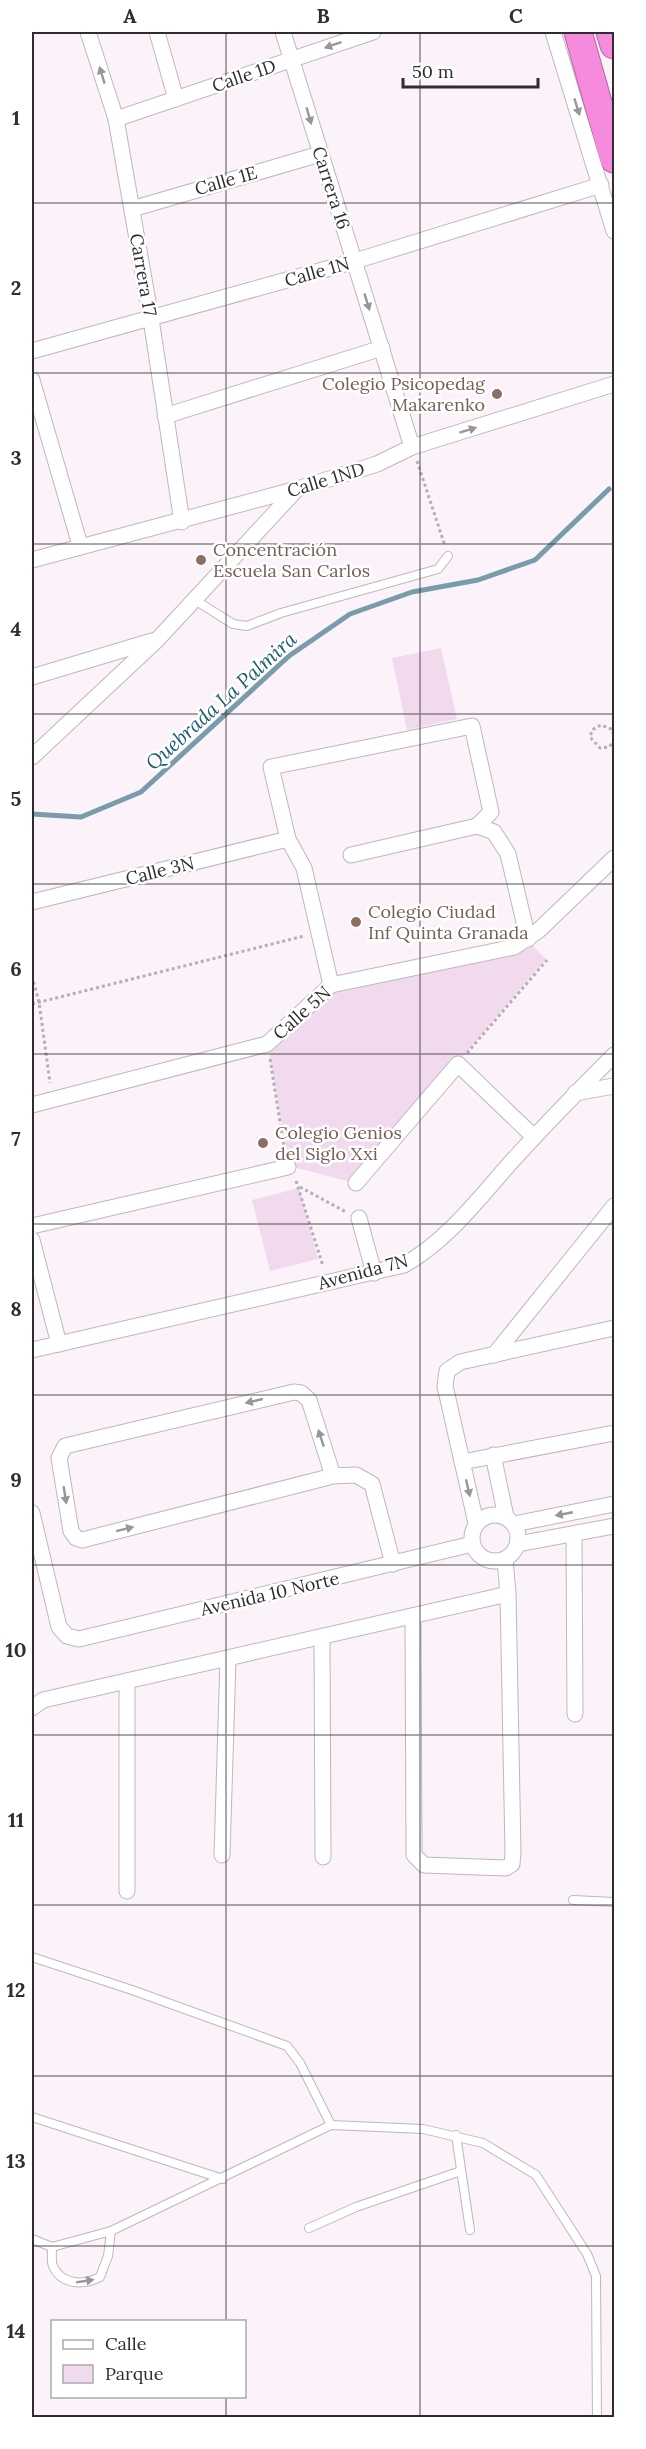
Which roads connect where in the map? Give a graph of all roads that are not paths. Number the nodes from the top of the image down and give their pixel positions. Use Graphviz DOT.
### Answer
graph roads {
  1 [pos="88,32"];
  2 [pos="157,32"];
  3 [pos="283,32"];
  4 [pos="373,32"];
  5 [pos="553,32"];
  6 [pos="578,32"];
  7 [pos="610,32"];
  8 [pos="615,45"];
  9 [pos="292,60"];
  10 [pos="176,99"];
  11 [pos="116,119"];
  12 [pos="320,154"];
  13 [pos="615,159"];
  14 [pos="601,185"];
  15 [pos="132,209"];
  16 [pos="615,231"];
  17 [pos="355,261"];
  18 [pos="151,319"];
  19 [pos="382,348"];
  20 [pos="32,351"];
  21 [pos="32,380"];
  22 [pos="615,384"];
  23 [pos="165,416"];
  24 [pos="412,447"];
  25 [pos="297,489"];
  26 [pos="182,522"];
  27 [pos="80,546"];
  28 [pos="448,556"];
  29 [pos="32,560"];
  30 [pos="195,600"];
  31 [pos="158,639"];
  32 [pos="32,677"];
  33 [pos="32,757"];
  34 [pos="477,826"];
  35 [pos="288,839"];
  36 [pos="351,855"];
  37 [pos="615,858"];
  38 [pos="32,902"];
  39 [pos="528,939"];
  40 [pos="331,985"];
  41 [pos="615,1055"];
  42 [pos="615,1086"];
  43 [pos="575,1094"];
  44 [pos="32,1105"];
  45 [pos="534,1137"];
  46 [pos="288,1167"];
  47 [pos="356,1183"];
  48 [pos="615,1206"];
  49 [pos="359,1218"];
  50 [pos="32,1226"];
  51 [pos="32,1239"];
  52 [pos="374,1273"];
  53 [pos="615,1328"];
  54 [pos="59,1344"];
  55 [pos="32,1350"];
  56 [pos="494,1355"];
  57 [pos="615,1433"];
  58 [pos="493,1455"];
  59 [pos="462,1462"];
  60 [pos="333,1476"];
  61 [pos="615,1504"];
  62 [pos="32,1513"];
  63 [pos="510,1520"];
  64 [pos="476,1523"];
  65 [pos="615,1526"];
  66 [pos="573,1534"];
  67 [pos="472,1544"];
  68 [pos="518,1544"];
  69 [pos="505,1559"];
  70 [pos="393,1564"];
  71 [pos="508,1594"];
  72 [pos="413,1616"];
  73 [pos="322,1638"];
  74 [pos="228,1659"];
  75 [pos="127,1682"];
  76 [pos="32,1708"];
  77 [pos="575,1714"];
  78 [pos="222,1855"];
  79 [pos="323,1857"];
  80 [pos="127,1891"];
  81 [pos="573,1900"];
  82 [pos="615,1902"];
  83 [pos="32,1958"];
  84 [pos="32,2117"];
  85 [pos="331,2126"];
  86 [pos="456,2135"];
  87 [pos="461,2171"];
  88 [pos="223,2179"];
  89 [pos="309,2228"];
  90 [pos="470,2230"];
  91 [pos="111,2231"];
  92 [pos="32,2239"];
  93 [pos="52,2247"];
  94 [pos="597,2418"];
  11 -- 1 [label="street, Carrera 17, one-way"];
  2 -- 10 [label="street"];
  3 -- 9 [label="street, Carrera 16"];
  4 -- 9 [label="street, Calle 1D, one-way"];
  5 -- 14 [label="street, one-way"];
  6 -- 13 [label="highway"];
  7 -- 8 [label="highway"];
  9 -- 10 [label="street, Calle 1D"];
  9 -- 12 [label="street, Carrera 16, one-way"];
  10 -- 11 [label="street, Calle 1D"];
  11 -- 15 [label="street, Carrera 17"];
  12 -- 15 [label="street, Calle 1E"];
  12 -- 17 [label="street, Carrera 16"];
  14 -- 16 [label="street"];
  14 -- 17 [label="street, Calle 1N"];
  15 -- 18 [label="street, Carrera 17"];
  17 -- 18 [label="street, Calle 1N"];
  17 -- 19 [label="street, Carrera 16, one-way"];
  18 -- 20 [label="street, Calle 1N"];
  18 -- 23 [label="street, Carrera 17"];
  19 -- 23 [label="street"];
  19 -- 24 [label="street, Carrera 16"];
  21 -- 27 [label="street"];
  24 -- 22 [label="street, Calle 1ND, one-way"];
  23 -- 26 [label="street, Carrera 17"];
  24 -- 25 [label="street, Calle 1ND"];
  25 -- 26 [label="street, Calle 1ND"];
  25 -- 30 [label="street"];
  26 -- 27 [label="street, Calle 1ND"];
  27 -- 29 [label="street, Calle 1ND"];
  28 -- 30 [label="lane"];
  30 -- 31 [label="street"];
  31 -- 32 [label="street"];
  31 -- 33 [label="street"];
  34 -- 35 [label="street"];
  34 -- 36 [label="street"];
  34 -- 39 [label="street"];
  35 -- 38 [label="street, Calle 3N"];
  35 -- 40 [label="street"];
  37 -- 39 [label="street, Calle 5N"];
  39 -- 40 [label="street, Calle 5N"];
  40 -- 44 [label="street, Calle 5N"];
  41 -- 43 [label="street, Avenida 7N"];
  42 -- 43 [label="street"];
  43 -- 45 [label="street, Avenida 7N"];
  45 -- 47 [label="street"];
  45 -- 52 [label="street, Avenida 7N"];
  46 -- 50 [label="street"];
  48 -- 56 [label="street"];
  49 -- 52 [label="street"];
  51 -- 54 [label="street"];
  52 -- 54 [label="street, Avenida 7N"];
  53 -- 56 [label="street"];
  54 -- 55 [label="street, Avenida 7N"];
  56 -- 59 [label="street"];
  57 -- 58 [label="street"];
  58 -- 59 [label="street"];
  58 -- 63 [label="street"];
  59 -- 64 [label="street, one-way"];
  60 -- 60 [label="street, one-way"];
  60 -- 70 [label="street"];
  61 -- 63 [label="street, one-way"];
  62 -- 70 [label="street, Avenida 10 Norte"];
  63 -- 64 [label="street"];
  63 -- 68 [label="street"];
  64 -- 67 [label="street"];
  65 -- 66 [label="street"];
  66 -- 68 [label="street"];
  66 -- 77 [label="street"];
  67 -- 69 [label="street"];
  67 -- 70 [label="street, Avenida 10 Norte"];
  68 -- 69 [label="street"];
  69 -- 71 [label="street"];
  71 -- 72 [label="street"];
  71 -- 72 [label="street"];
  72 -- 73 [label="street"];
  73 -- 74 [label="street"];
  73 -- 79 [label="street"];
  74 -- 75 [label="street"];
  74 -- 78 [label="street"];
  75 -- 76 [label="street"];
  75 -- 80 [label="street"];
  81 -- 82 [label="lane"];
  83 -- 85 [label="lane"];
  84 -- 88 [label="lane"];
  85 -- 86 [label="lane"];
  85 -- 88 [label="lane"];
  86 -- 87 [label="lane"];
  86 -- 94 [label="lane"];
  87 -- 89 [label="lane"];
  87 -- 90 [label="lane"];
  88 -- 91 [label="lane"];
  91 -- 93 [label="lane"];
  93 -- 91 [label="lane, one-way"];
  92 -- 93 [label="lane"];
}
